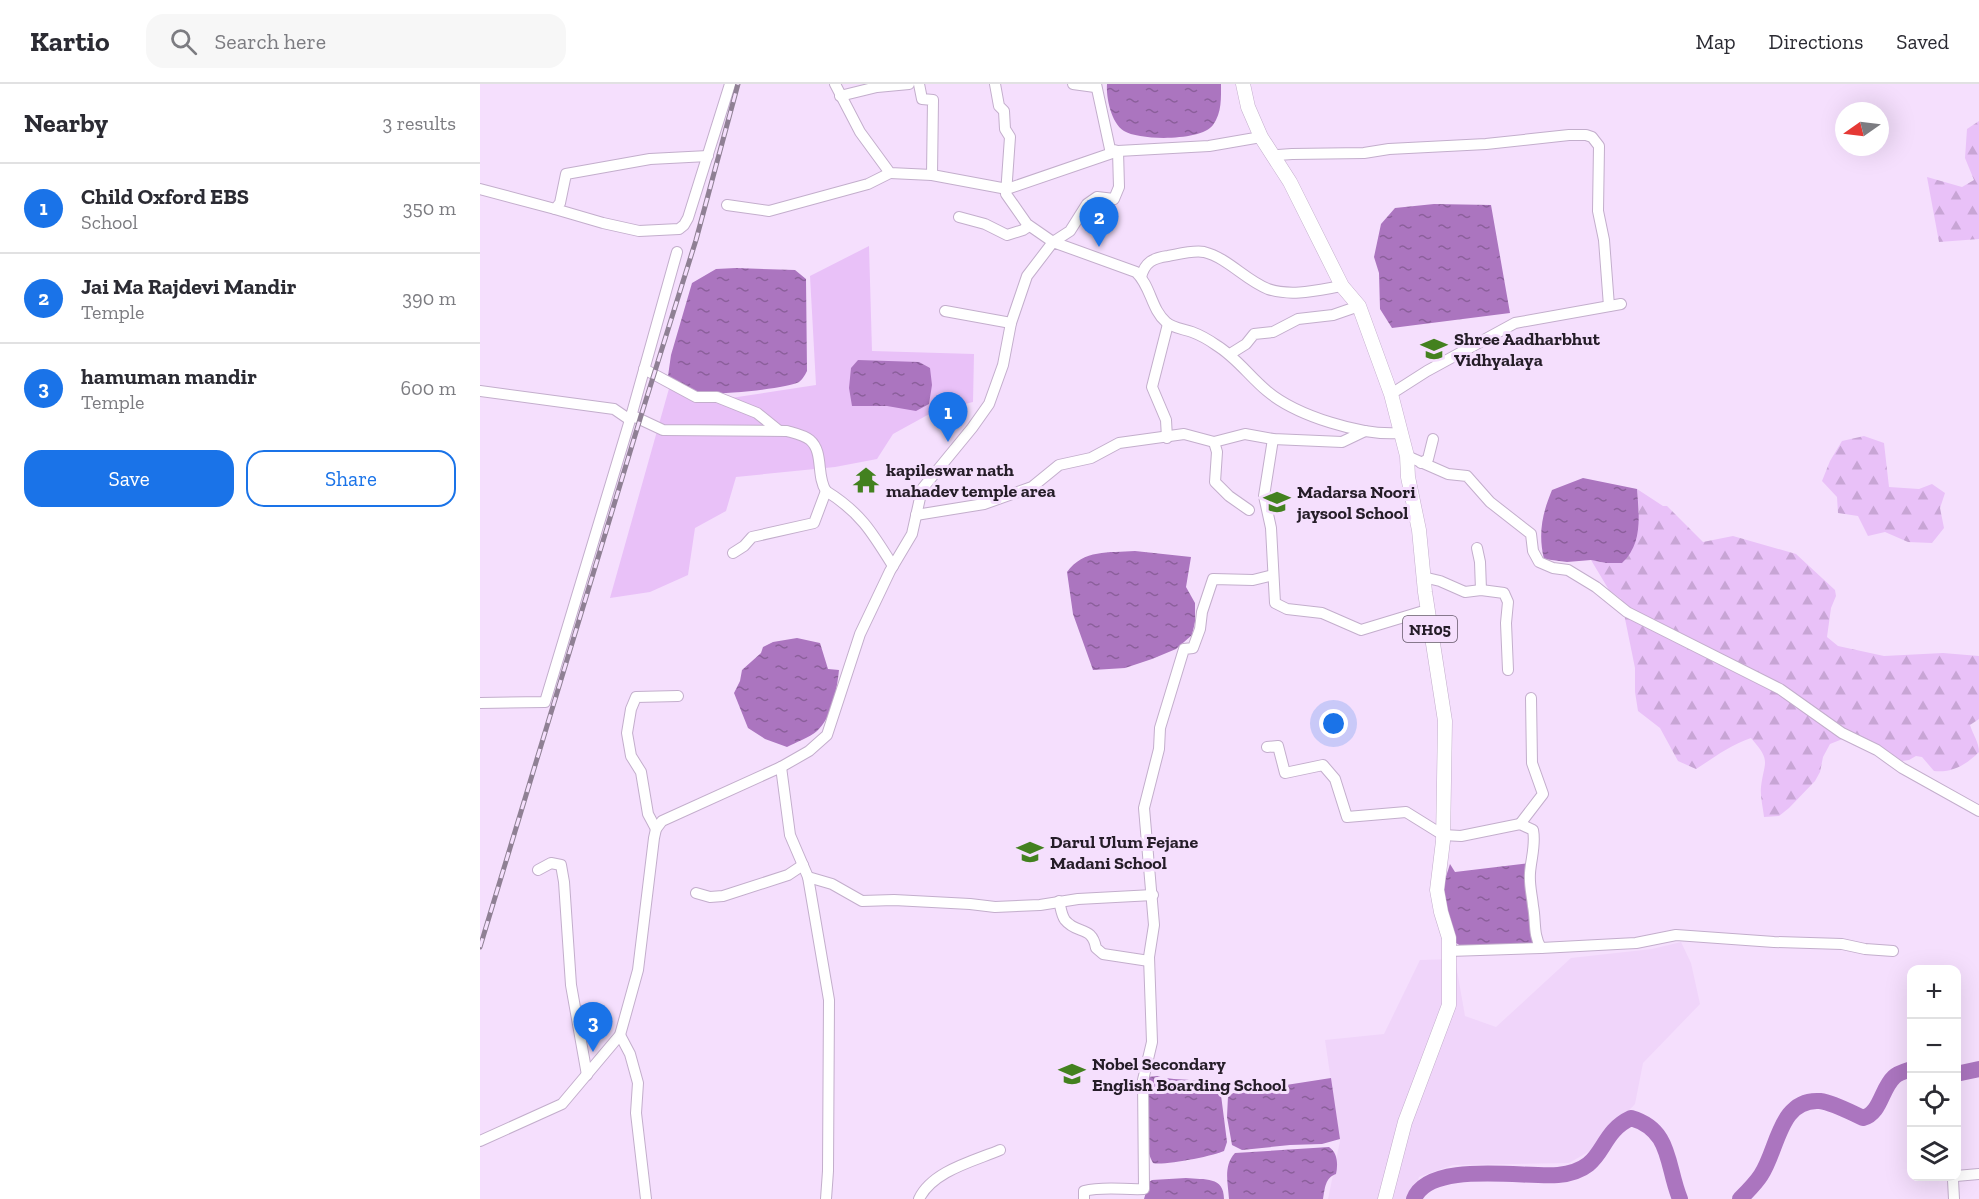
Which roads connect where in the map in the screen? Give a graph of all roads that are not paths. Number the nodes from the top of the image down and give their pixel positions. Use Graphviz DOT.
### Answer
graph roads {
  1 [pos="730,84"];
  2 [pos="836,84"];
  3 [pos="909,84"];
  4 [pos="919,84"];
  5 [pos="995,84"];
  6 [pos="1073,84"];
  7 [pos="1244,84"];
  8 [pos="1096,86"];
  9 [pos="840,96"];
  10 [pos="1261,137"];
  11 [pos="1118,151"];
  12 [pos="708,156"];
  13 [pos="1275,157"];
  14 [pos="890,173"];
  15 [pos="932,175"];
  16 [pos="480,189"];
  17 [pos="1007,189"];
  18 [pos="727,205"];
  19 [pos="555,209"];
  20 [pos="959,217"];
  21 [pos="1029,226"];
  22 [pos="1053,242"];
  23 [pos="677,252"];
  24 [pos="1142,277"];
  25 [pos="1342,286"];
  26 [pos="1621,304"];
  27 [pos="1359,306"];
  28 [pos="1609,306"];
  29 [pos="945,310"];
  30 [pos="1011,323"];
  31 [pos="1168,324"];
  32 [pos="1230,354"];
  33 [pos="644,369"];
  34 [pos="480,391"];
  35 [pos="1391,394"];
  36 [pos="630,417"];
  37 [pos="778,430"];
  38 [pos="1365,432"];
  39 [pos="1400,434"];
  40 [pos="1167,438"];
  41 [pos="1433,438"];
  42 [pos="1273,439"];
  43 [pos="1214,442"];
  44 [pos="1407,456"];
  45 [pos="1422,463"];
  46 [pos="826,491"];
  47 [pos="1249,510"];
  48 [pos="916,515"];
  49 [pos="1477,548"];
  50 [pos="733,553"];
  51 [pos="893,566"];
  52 [pos="1273,575"];
  53 [pos="1423,577"];
  54 [pos="1481,590"];
  55 [pos="1428,610"];
  56 [pos="1508,670"];
  57 [pos="678,696"];
  58 [pos="1531,698"];
  59 [pos="480,703"];
  60 [pos="1267,747"];
  61 [pos="781,767"];
  62 [pos="1979,811"];
  63 [pos="1520,824"];
  64 [pos="656,829"];
  65 [pos="1443,835"];
  66 [pos="803,865"];
  67 [pos="538,870"];
  68 [pos="808,877"];
  69 [pos="696,893"];
  70 [pos="1153,895"];
  71 [pos="1059,902"];
  72 [pos="1541,948"];
  73 [pos="1449,951"];
  74 [pos="1893,951"];
  75 [pos="1149,961"];
  76 [pos="620,1035"];
  77 [pos="587,1075"];
  78 [pos="480,1141"];
  79 [pos="1000,1150"];
  80 [pos="1979,1174"];
  81 [pos="1961,1176"];
  82 [pos="1953,1181"];
  83 [pos="646,1199"];
  84 [pos="826,1199"];
  85 [pos="919,1199"];
  86 [pos="1084,1199"];
  87 [pos="1385,1199"];
  88 [pos="1954,1199"];
  1 -- 12 [label="street"];
  2 -- 9 [label="street"];
  3 -- 9 [label="street"];
  4 -- 15 [label="street"];
  5 -- 17 [label="street"];
  6 -- 8 [label="street"];
  7 -- 10 [label="main road, NH05"];
  8 -- 11 [label="street"];
  9 -- 14 [label="street"];
  10 -- 11 [label="street"];
  10 -- 13 [label="main road, NH05"];
  11 -- 17 [label="street"];
  11 -- 22 [label="street"];
  12 -- 19 [label="street"];
  12 -- 19 [label="street"];
  13 -- 25 [label="main road, NH05"];
  13 -- 28 [label="street"];
  14 -- 15 [label="street"];
  14 -- 18 [label="street"];
  15 -- 17 [label="street"];
  16 -- 19 [label="street"];
  17 -- 21 [label="street"];
  20 -- 21 [label="street"];
  21 -- 22 [label="street"];
  22 -- 24 [label="street"];
  22 -- 30 [label="street"];
  23 -- 33 [label="street"];
  24 -- 25 [label="street"];
  24 -- 31 [label="street"];
  25 -- 27 [label="main road, NH05"];
  26 -- 28 [label="street"];
  27 -- 32 [label="street"];
  27 -- 35 [label="main road, NH05"];
  28 -- 35 [label="street"];
  29 -- 30 [label="street"];
  30 -- 48 [label="street"];
  31 -- 32 [label="street"];
  31 -- 40 [label="street"];
  32 -- 38 [label="street"];
  33 -- 36 [label="street"];
  33 -- 37 [label="street"];
  34 -- 36 [label="street"];
  35 -- 39 [label="main road, NH05"];
  36 -- 37 [label="street"];
  36 -- 59 [label="street"];
  37 -- 46 [label="street"];
  38 -- 39 [label="street"];
  38 -- 42 [label="street"];
  39 -- 44 [label="main road, NH05"];
  40 -- 43 [label="street"];
  40 -- 48 [label="street"];
  41 -- 45 [label="street"];
  42 -- 43 [label="street"];
  42 -- 52 [label="street"];
  43 -- 47 [label="street"];
  44 -- 45 [label="street"];
  44 -- 53 [label="main road, NH05"];
  45 -- 62 [label="street"];
  46 -- 50 [label="street"];
  46 -- 51 [label="street"];
  48 -- 51 [label="street"];
  49 -- 54 [label="street"];
  51 -- 61 [label="street"];
  52 -- 55 [label="street"];
  52 -- 70 [label="street"];
  53 -- 54 [label="street"];
  53 -- 55 [label="main road, NH05"];
  54 -- 56 [label="street"];
  55 -- 65 [label="main road, NH05"];
  57 -- 64 [label="street"];
  58 -- 63 [label="street"];
  60 -- 65 [label="street"];
  61 -- 64 [label="street"];
  61 -- 66 [label="street"];
  63 -- 65 [label="street"];
  63 -- 72 [label="street"];
  64 -- 76 [label="street"];
  65 -- 73 [label="main road, NH05"];
  66 -- 68 [label="street"];
  66 -- 69 [label="street"];
  67 -- 77 [label="street"];
  68 -- 71 [label="street"];
  68 -- 84 [label="street"];
  70 -- 71 [label="street"];
  70 -- 75 [label="street"];
  71 -- 75 [label="street"];
  72 -- 73 [label="street"];
  72 -- 74 [label="street"];
  73 -- 87 [label="main road, NH05"];
  75 -- 86 [label="street"];
  76 -- 77 [label="street"];
  76 -- 83 [label="street"];
  77 -- 78 [label="street"];
  79 -- 85 [label="street"];
  80 -- 81 [label="street"];
  82 -- 88 [label="street"];
}
